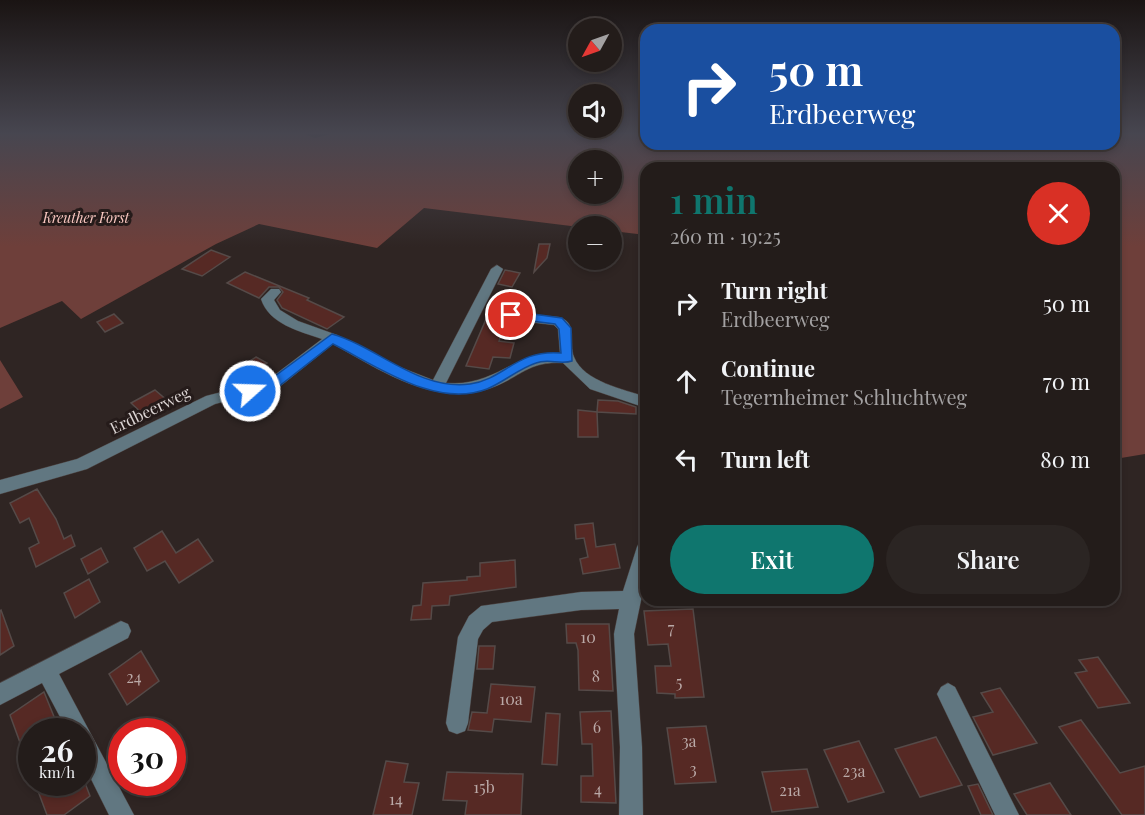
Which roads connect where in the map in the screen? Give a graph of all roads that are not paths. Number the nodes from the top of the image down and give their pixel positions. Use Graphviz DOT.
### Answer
graph roads {
  1 [pos="497,269"];
  2 [pos="275,292"];
  3 [pos="493,314"];
  4 [pos="332,338"];
  5 [pos="567,358"];
  6 [pos="437,386"];
  7 [pos="640,401"];
  8 [pos="0,487"];
  9 [pos="640,567"];
  10 [pos="630,600"];
  11 [pos="121,631"];
  12 [pos="46,671"];
  13 [pos="0,694"];
  14 [pos="948,694"];
  15 [pos="72,718"];
  16 [pos="458,723"];
  17 [pos="96,764"];
  18 [pos="122,815"];
  19 [pos="631,815"];
  20 [pos="1008,815"];
  1 -- 6 [label="street"];
  2 -- 4 [label="street"];
  3 -- 5 [label="street"];
  4 -- 6 [label="street"];
  4 -- 8 [label="street, Erdbeerweg"];
  5 -- 6 [label="street"];
  5 -- 7 [label="street"];
  9 -- 10 [label="street"];
  10 -- 16 [label="street"];
  10 -- 19 [label="street"];
  11 -- 12 [label="street"];
  12 -- 13 [label="street"];
  12 -- 15 [label="street"];
  14 -- 20 [label="street"];
  17 -- 18 [label="street"];
}
